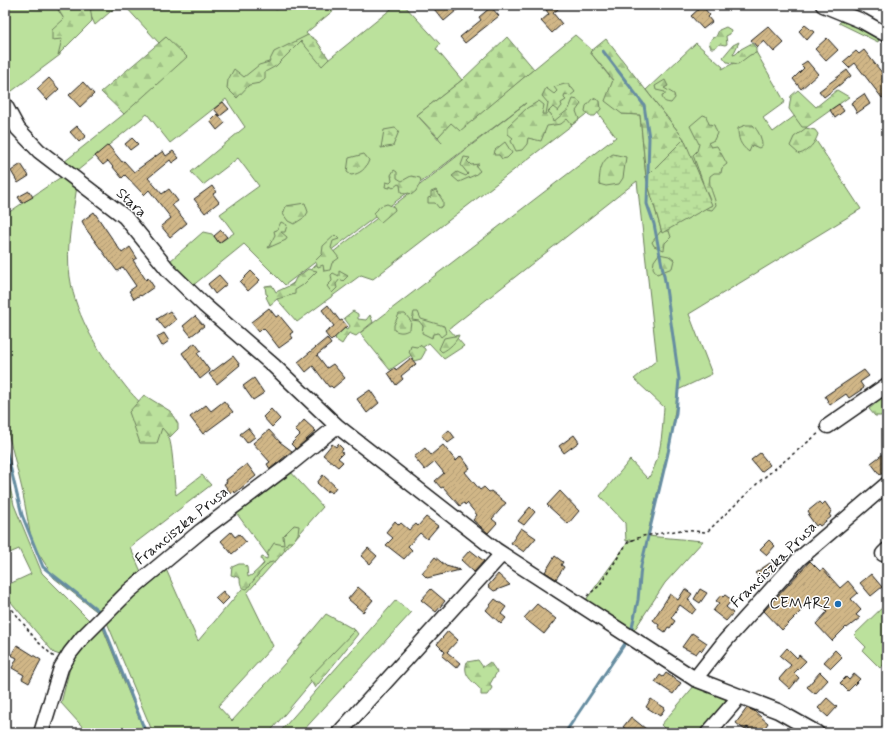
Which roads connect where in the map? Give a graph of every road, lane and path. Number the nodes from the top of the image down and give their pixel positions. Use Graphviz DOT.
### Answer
graph roads {
  1 [pos="823,5"];
  2 [pos="887,35"];
  3 [pos="5,104"];
  4 [pos="887,385"];
  5 [pos="337,426"];
  6 [pos="828,426"];
  7 [pos="887,484"];
  8 [pos="502,554"];
  9 [pos="5,600"];
  10 [pos="577,604"];
  11 [pos="58,663"];
  12 [pos="695,679"];
  13 [pos="738,696"];
  14 [pos="42,733"];
  15 [pos="338,733"];
  16 [pos="708,733"];
  17 [pos="817,733"];
  1 -- 2 [label="street"];
  3 -- 5 [label="street, Stara"];
  4 -- 6 [label="street"];
  5 -- 8 [label="street"];
  5 -- 11 [label="street, Franciszka Prusa"];
  6 -- 10 [label="path"];
  7 -- 12 [label="street, Franciszka Prusa"];
  8 -- 10 [label="street"];
  8 -- 15 [label="street"];
  9 -- 11 [label="path"];
  10 -- 12 [label="street"];
  11 -- 14 [label="street, Franciszka Prusa"];
  12 -- 13 [label="street"];
  13 -- 16 [label="street"];
  13 -- 17 [label="street"];
}
